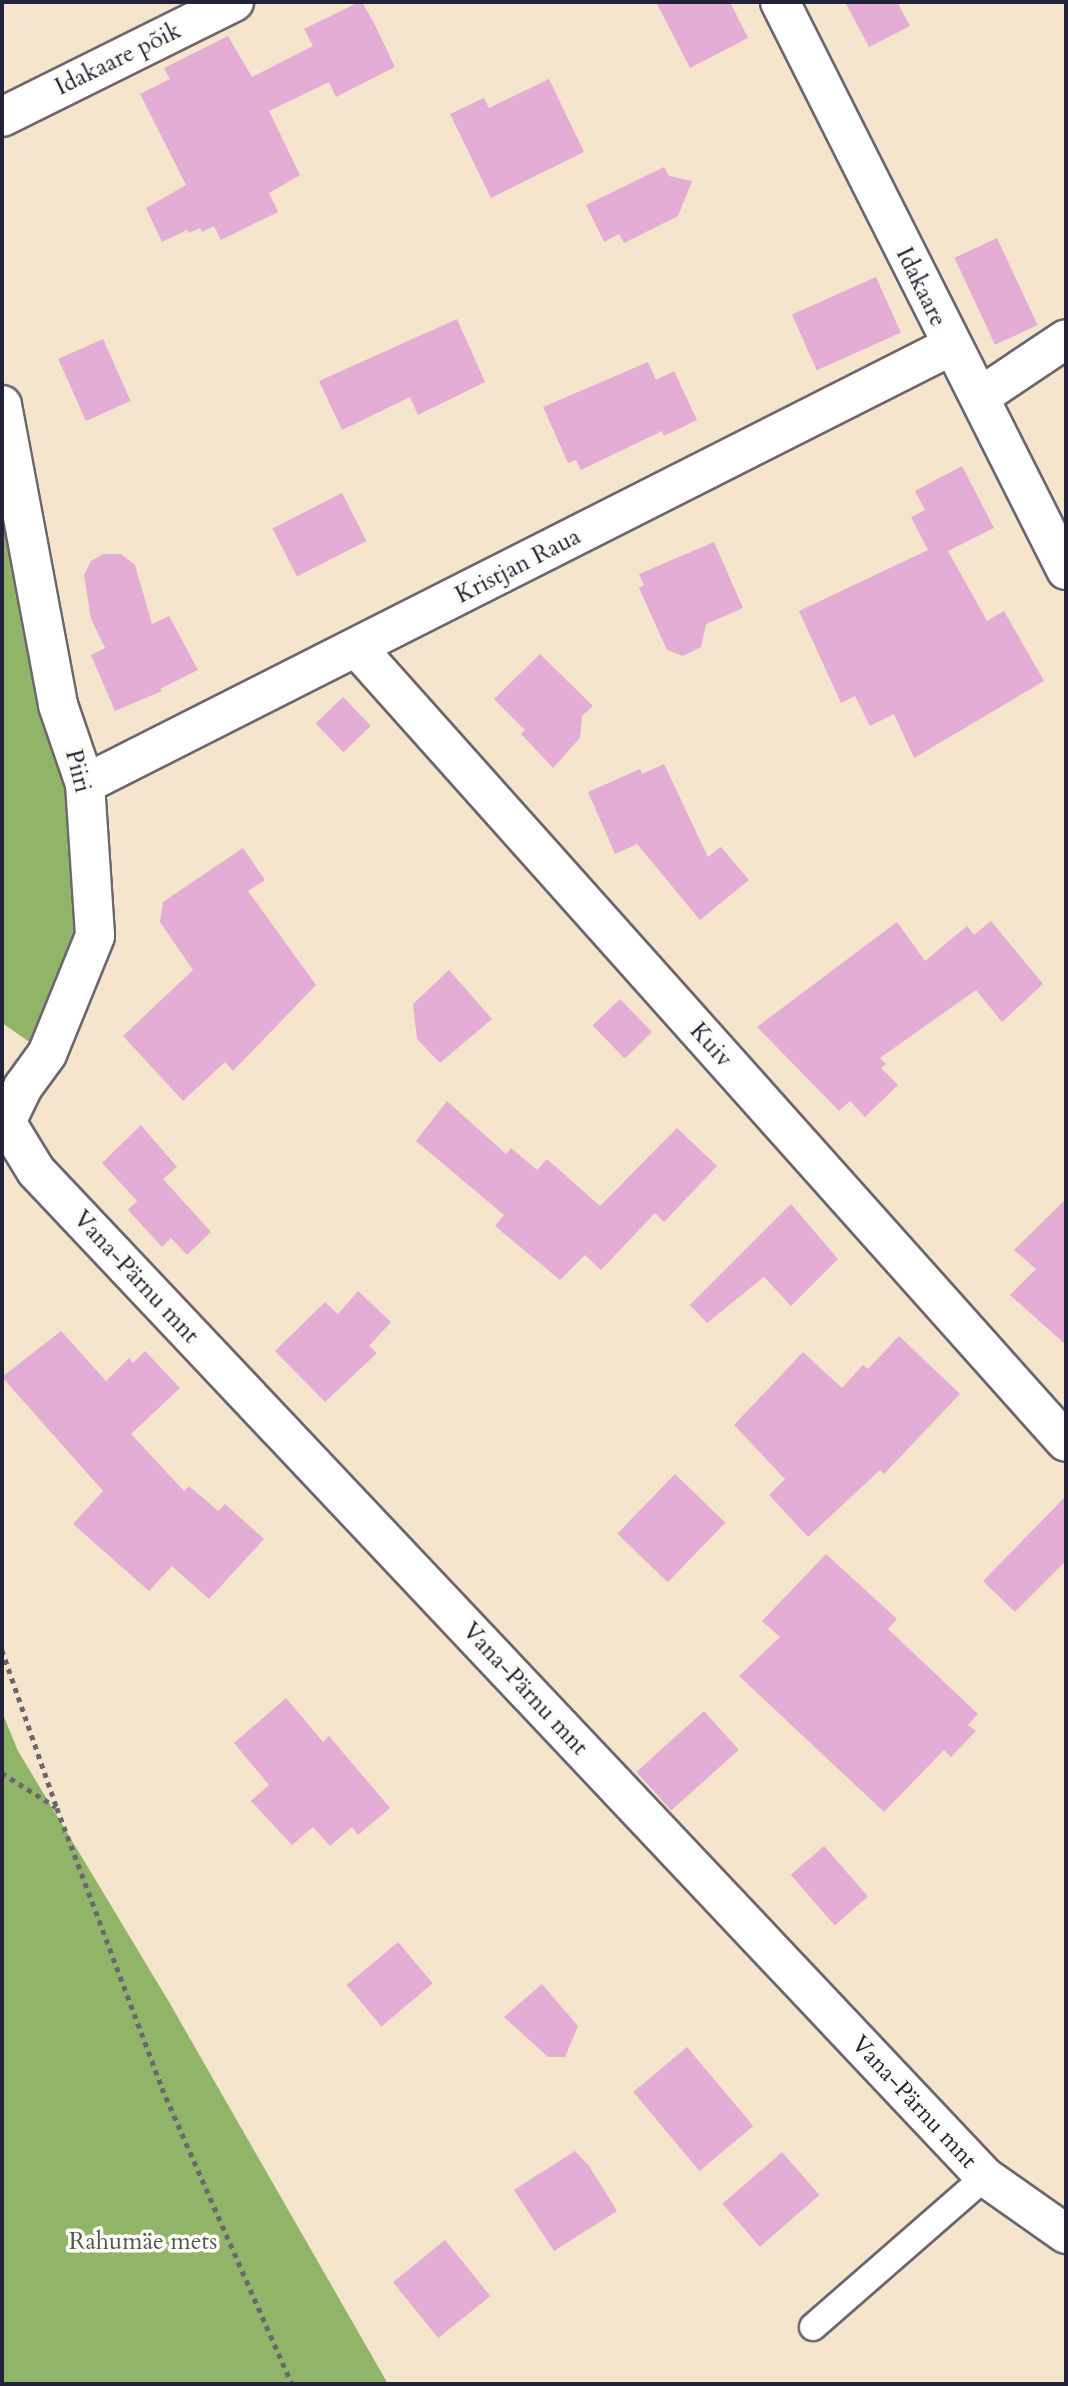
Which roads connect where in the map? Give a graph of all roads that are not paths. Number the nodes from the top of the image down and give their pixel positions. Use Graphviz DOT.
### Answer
graph roads {
  1 [pos="234,2"];
  2 [pos="780,2"];
  3 [pos="2,117"];
  4 [pos="1066,339"];
  5 [pos="951,346"];
  6 [pos="981,396"];
  7 [pos="2,405"];
  8 [pos="1066,570"];
  9 [pos="357,648"];
  10 [pos="85,784"];
  11 [pos="6,1122"];
  12 [pos="1066,1442"];
  13 [pos="985,2177"];
  14 [pos="1066,2234"];
  15 [pos="813,2327"];
  1 -- 3 [label="street, Idakaare põik"];
  2 -- 5 [label="street, Idakaare"];
  4 -- 6 [label="street"];
  5 -- 6 [label="street, Idakaare"];
  5 -- 9 [label="street, Kristjan Raua"];
  6 -- 8 [label="street, Idakaare"];
  7 -- 10 [label="street, Piiri"];
  9 -- 10 [label="street, Kristjan Raua"];
  9 -- 12 [label="street, Kuiv"];
  10 -- 11 [label="street, Piiri"];
  11 -- 13 [label="street, Vana-Pärnu mnt"];
  13 -- 14 [label="street, Vana-Pärnu mnt"];
  13 -- 15 [label="lane"];
}
